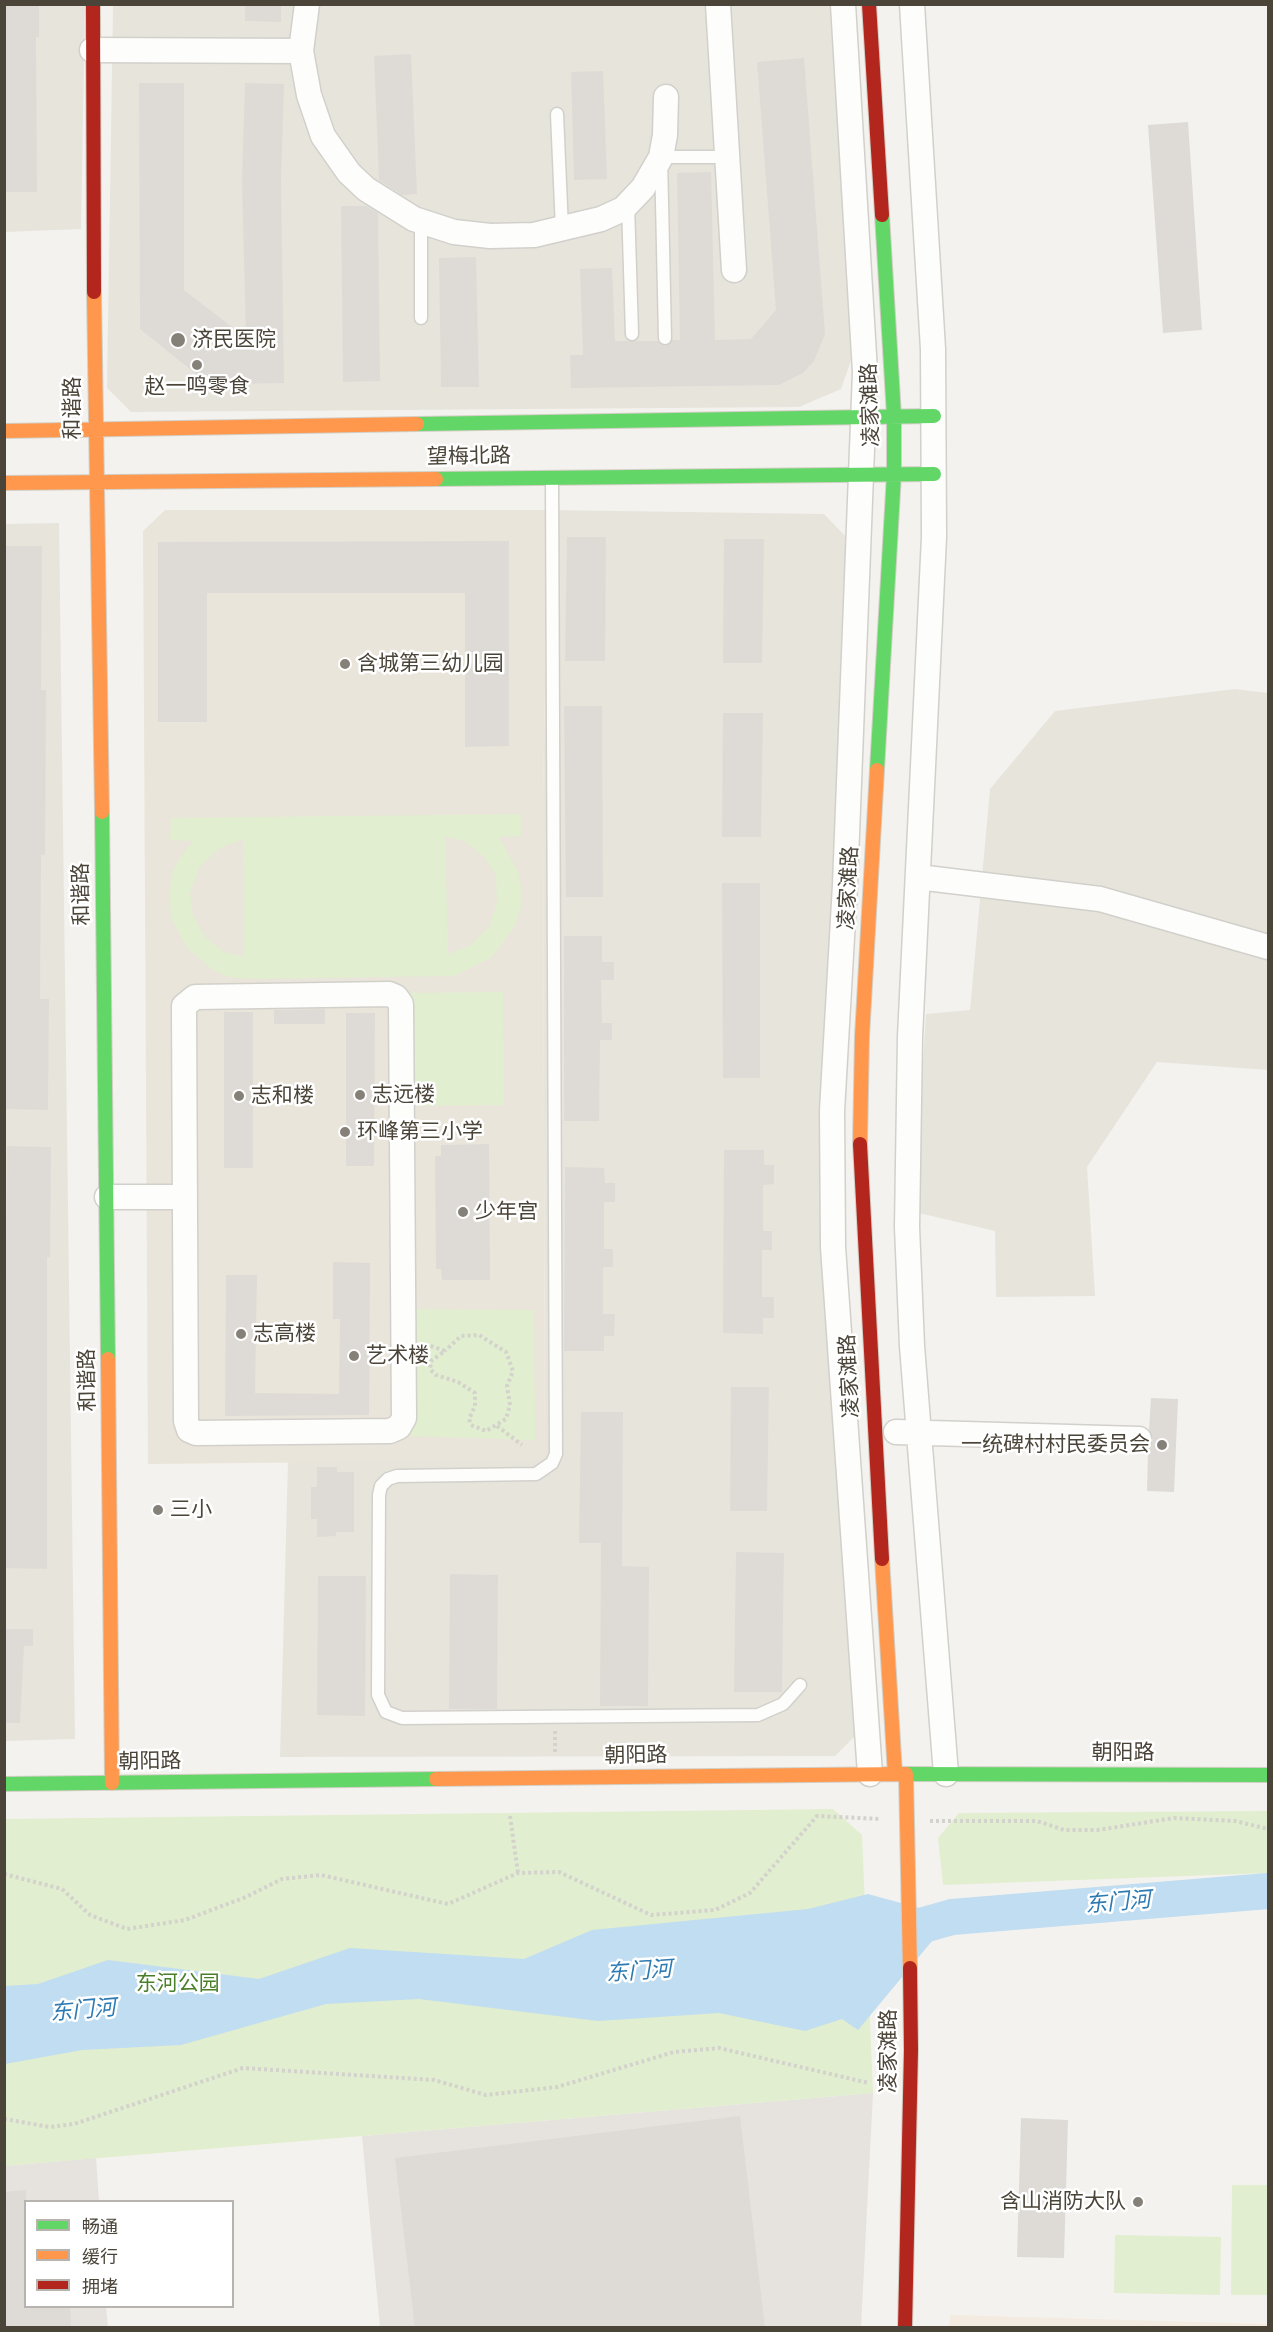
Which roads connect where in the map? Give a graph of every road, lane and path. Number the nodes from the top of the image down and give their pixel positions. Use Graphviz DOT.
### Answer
graph roads {
  1 [pos="93,4"];
  2 [pos="306,4"];
  3 [pos="718,4"];
  4 [pos="843,4"];
  5 [pos="869,4"];
  6 [pos="912,4"];
  7 [pos="92,50"];
  8 [pos="302,51"];
  9 [pos="666,97"];
  10 [pos="557,114"];
  11 [pos="727,156"];
  12 [pos="661,157"];
  13 [pos="628,204"];
  14 [pos="422,221"];
  15 [pos="562,229"];
  16 [pos="734,270"];
  17 [pos="421,318"];
  18 [pos="632,334"];
  19 [pos="665,338"];
  20 [pos="863,416"];
  21 [pos="894,416"];
  22 [pos="919,416"];
  23 [pos="94,429"];
  24 [pos="4,431"];
  25 [pos="860,474"];
  26 [pos="894,474"];
  27 [pos="919,474"];
  28 [pos="552,477"];
  29 [pos="94,482"];
  30 [pos="4,483"];
  31 [pos="918,877"];
  32 [pos="1269,947"];
  33 [pos="107,1197"];
  34 [pos="185,1197"];
  35 [pos="403,1343"];
  36 [pos="445,1351"];
  37 [pos="497,1426"];
  38 [pos="902,1433"];
  39 [pos="1139,1439"];
  40 [pos="522,1445"];
  41 [pos="800,1686"];
  42 [pos="555,1719"];
  43 [pos="908,1771"];
  44 [pos="870,1774"];
  45 [pos="946,1774"];
  46 [pos="1269,1775"];
  47 [pos="555,1778"];
  48 [pos="4,1784"];
  49 [pos="112,1784"];
  50 [pos="510,1816"];
  51 [pos="908,1821"];
  52 [pos="1269,1829"];
  53 [pos="518,1873"];
  54 [pos="4,1874"];
  55 [pos="869,2083"];
  56 [pos="4,2119"];
  57 [pos="905,2328"];
  1 -- 7 [label="main road, 和谐路"];
  2 -- 8 [label="street"];
  3 -- 11 [label="street"];
  4 -- 20 [label="street"];
  5 -- 21 [label="main road, 凌家滩路"];
  6 -- 22 [label="street"];
  7 -- 8 [label="street"];
  7 -- 23 [label="main road, 和谐路"];
  8 -- 14 [label="street"];
  9 -- 12 [label="street"];
  10 -- 15 [label="lane"];
  11 -- 12 [label="lane"];
  11 -- 16 [label="street"];
  12 -- 13 [label="street"];
  12 -- 19 [label="lane"];
  13 -- 15 [label="street"];
  13 -- 18 [label="lane"];
  14 -- 15 [label="street"];
  14 -- 17 [label="lane"];
  20 -- 21 [label="main road, 望梅北路"];
  20 -- 23 [label="main road, 望梅北路"];
  20 -- 25 [label="street"];
  21 -- 22 [label="main road, 望梅北路"];
  21 -- 26 [label="main road, 凌家滩路"];
  22 -- 27 [label="street"];
  23 -- 24 [label="main road, 望梅北路"];
  23 -- 29 [label="main road, 和谐路"];
  25 -- 26 [label="main road, 望梅北路"];
  25 -- 28 [label="main road, 望梅北路"];
  25 -- 44 [label="street"];
  26 -- 27 [label="main road, 望梅北路"];
  26 -- 43 [label="main road, 凌家滩路"];
  27 -- 31 [label="street"];
  28 -- 29 [label="main road, 望梅北路"];
  28 -- 42 [label="lane"];
  29 -- 30 [label="main road, 望梅北路"];
  29 -- 33 [label="main road, 和谐路"];
  31 -- 32 [label="street"];
  31 -- 38 [label="street"];
  33 -- 34 [label="street"];
  33 -- 49 [label="main road, 和谐路"];
  34 -- 35 [label="street"];
  34 -- 35 [label="street"];
  35 -- 36 [label="path"];
  36 -- 37 [label="path"];
  36 -- 37 [label="path"];
  37 -- 40 [label="path"];
  38 -- 39 [label="street"];
  38 -- 45 [label="street"];
  41 -- 42 [label="lane"];
  42 -- 47 [label="path"];
  43 -- 44 [label="main road, 朝阳路"];
  43 -- 45 [label="main road, 朝阳路"];
  43 -- 51 [label="main road, 凌家滩路"];
  44 -- 47 [label="main road, 朝阳路"];
  45 -- 46 [label="main road, 朝阳路"];
  47 -- 49 [label="main road, 朝阳路"];
  48 -- 49 [label="main road, 朝阳路"];
  50 -- 53 [label="path"];
  51 -- 52 [label="path"];
  51 -- 53 [label="path"];
  51 -- 57 [label="main road, 凌家滩路"];
  53 -- 54 [label="path"];
  55 -- 56 [label="path"];
}
